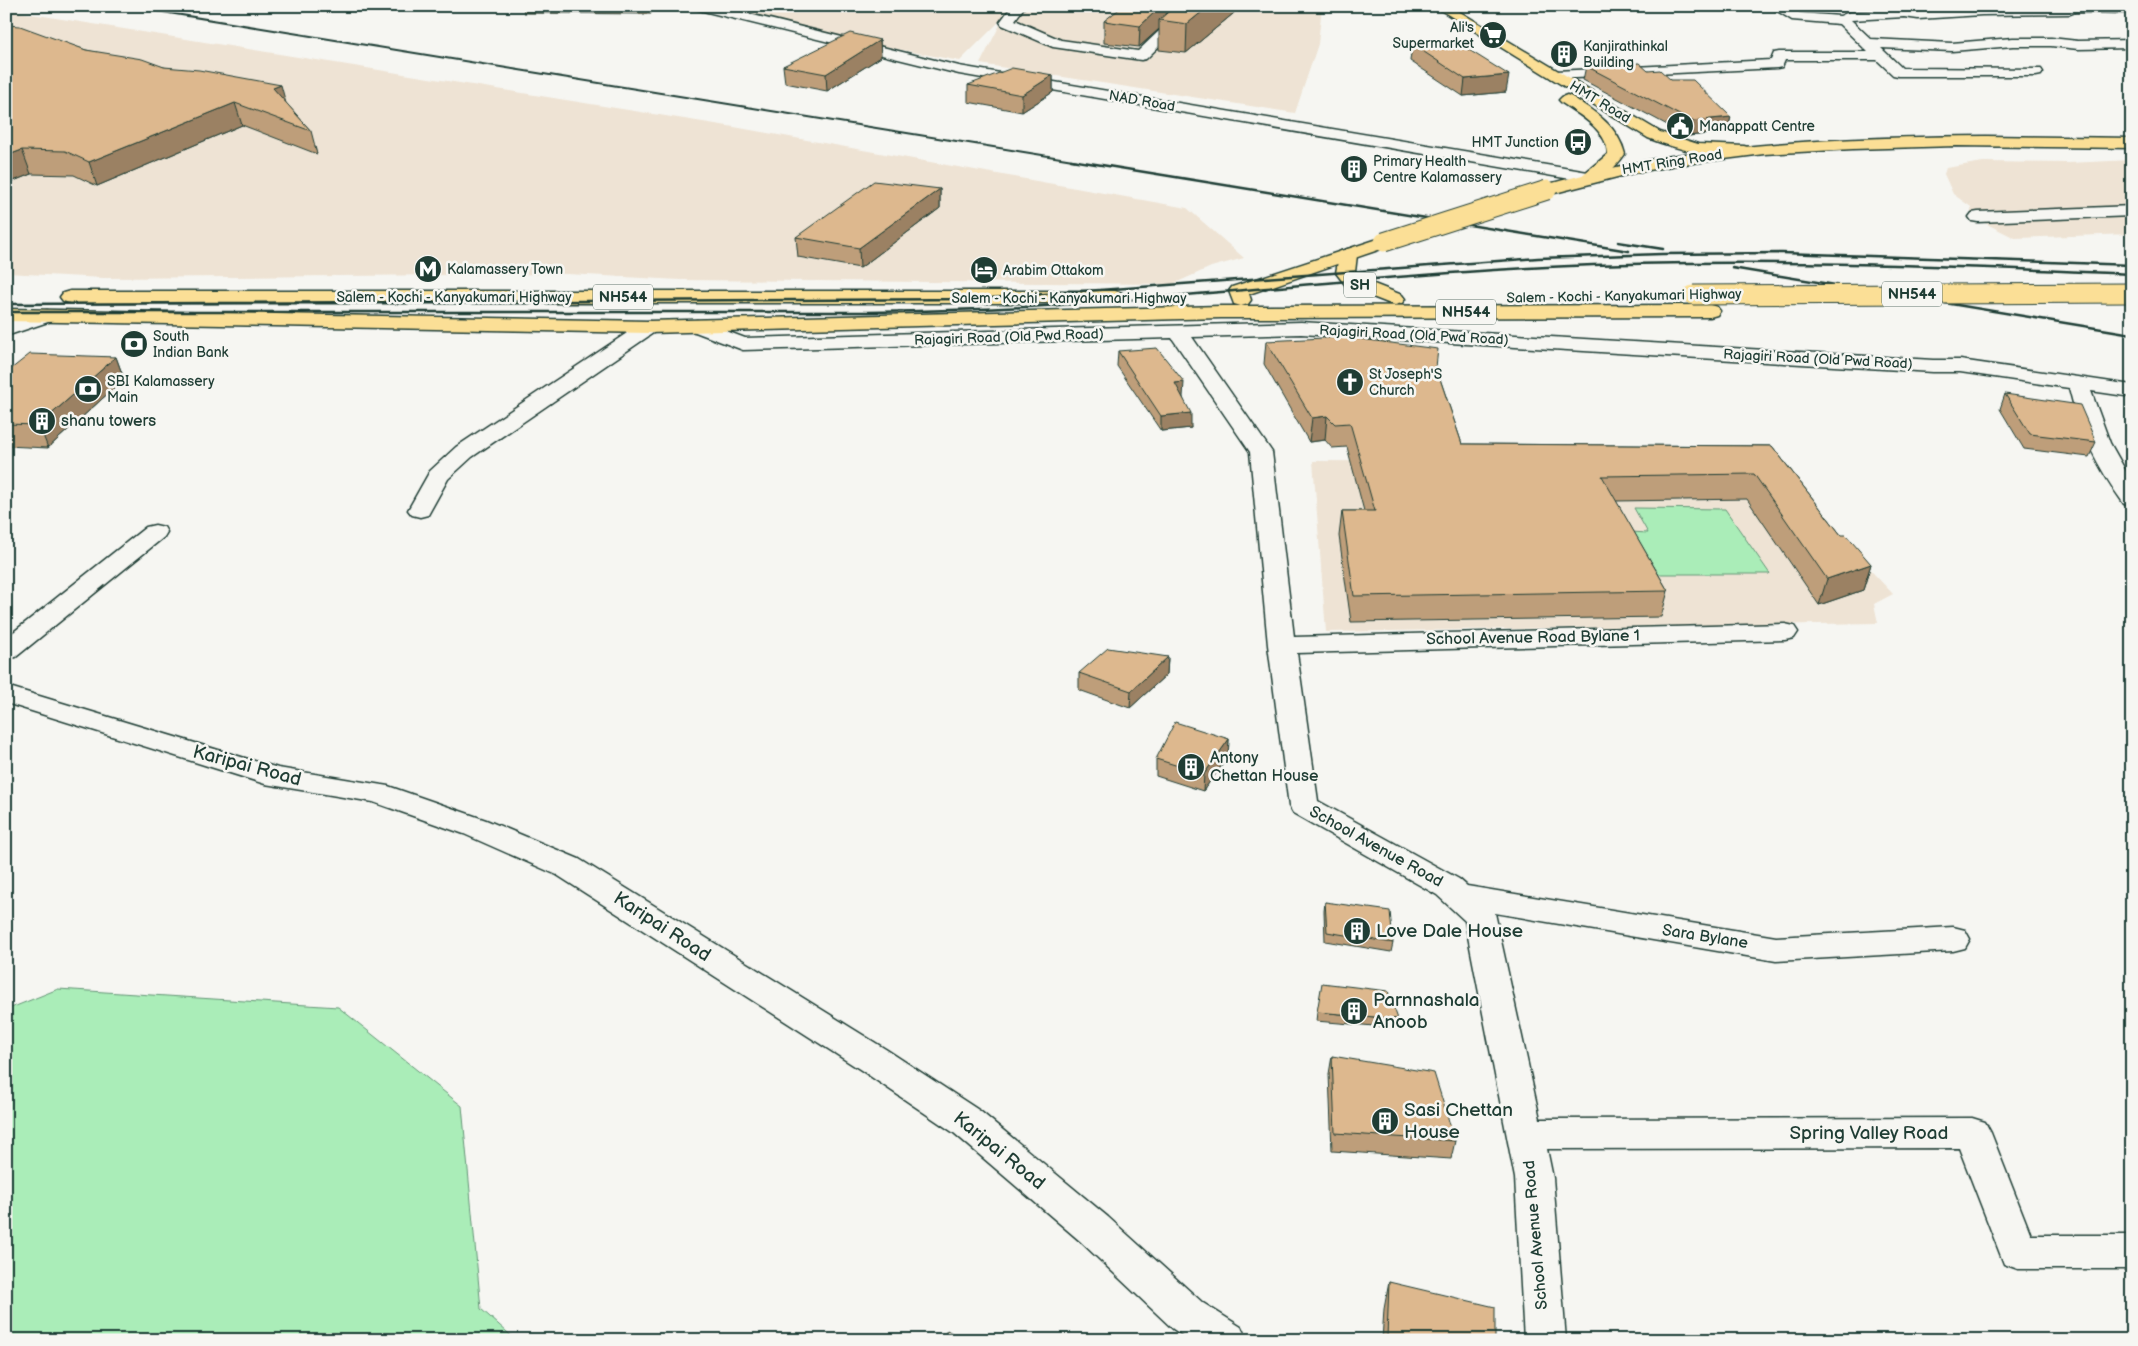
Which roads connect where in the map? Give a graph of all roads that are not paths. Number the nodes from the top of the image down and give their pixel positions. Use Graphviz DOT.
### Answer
graph roads {
  1 [pos="700,6"];
  2 [pos="1019,6"];
  3 [pos="1776,6"];
  4 [pos="1824,6"];
  5 [pos="1433,9"];
  6 [pos="2132,9"];
  7 [pos="1188,12"];
  8 [pos="1845,19"];
  9 [pos="1868,43"];
  10 [pos="2132,44"];
  11 [pos="1882,56"];
  12 [pos="2036,72"];
  13 [pos="1556,75"];
  14 [pos="2132,143"];
  15 [pos="1745,151"];
  16 [pos="1588,177"];
  17 [pos="2132,211"];
  18 [pos="1978,218"];
  19 [pos="1348,255"];
  20 [pos="2132,293"];
  21 [pos="6,297"];
  22 [pos="26,297"];
  23 [pos="56,297"];
  24 [pos="1395,299"];
  25 [pos="1240,300"];
  26 [pos="1319,300"];
  27 [pos="2132,306"];
  28 [pos="1299,312"];
  29 [pos="6,315"];
  30 [pos="47,316"];
  31 [pos="697,326"];
  32 [pos="649,327"];
  33 [pos="6,330"];
  34 [pos="1178,332"];
  35 [pos="2078,382"];
  36 [pos="2132,391"];
  37 [pos="2132,499"];
  38 [pos="420,510"];
  39 [pos="154,532"];
  40 [pos="1785,632"];
  41 [pos="1282,645"];
  42 [pos="6,651"];
  43 [pos="6,694"];
  44 [pos="1459,896"];
  45 [pos="1953,939"];
  46 [pos="1525,1134"];
  47 [pos="2132,1252"];
  48 [pos="1226,1340"];
  49 [pos="1545,1340"];
  1 -- 16 [label="street, NAD Road"];
  2 -- 7 [label="street"];
  3 -- 8 [label="street"];
  4 -- 8 [label="street"];
  5 -- 13 [label="main road, HMT Road"];
  5 -- 16 [label="main road, HMT Road"];
  6 -- 8 [label="street"];
  8 -- 9 [label="street"];
  9 -- 10 [label="street"];
  9 -- 11 [label="street"];
  11 -- 12 [label="street"];
  11 -- 13 [label="street"];
  13 -- 15 [label="main road, HMT Road"];
  14 -- 15 [label="main road, HMT Ring Road"];
  15 -- 16 [label="main road, HMT Ring Road"];
  16 -- 19 [label="main road, HMT Ring Road, bridge"];
  17 -- 18 [label="street"];
  19 -- 24 [label="main road, SH"];
  19 -- 25 [label="main road, HMT Ring Road"];
  20 -- 24 [label="main road, Salem - Kochi - Kanyakumari Highway / NH544, bridge"];
  21 -- 22 [label="main road"];
  23 -- 25 [label="main road, Salem - Kochi - Kanyakumari Highway / NH544"];
  24 -- 26 [label="main road, Salem - Kochi - Kanyakumari Highway / NH544"];
  25 -- 26 [label="main road, Salem - Kochi - Kanyakumari Highway / NH544"];
  26 -- 28 [label="main road"];
  27 -- 28 [label="main road, Salem - Kochi - Kanyakumari Highway / NH544"];
  28 -- 31 [label="main road, Salem - Kochi - Kanyakumari Highway / NH544"];
  29 -- 30 [label="main road, Salem - Kochi - Kanyakumari Highway / NH544"];
  30 -- 32 [label="main road, Salem - Kochi - Kanyakumari Highway / NH544"];
  30 -- 33 [label="street"];
  31 -- 32 [label="main road, Salem - Kochi - Kanyakumari Highway / NH544"];
  31 -- 34 [label="street, Rajagiri Road (Old Pwd Road)"];
  32 -- 38 [label="street"];
  34 -- 35 [label="street, Rajagiri Road (Old Pwd Road)"];
  34 -- 41 [label="street, School Avenue Road"];
  35 -- 36 [label="street, Rajagiri Road (Old Pwd Road)"];
  35 -- 37 [label="street"];
  39 -- 42 [label="street"];
  40 -- 41 [label="street, School Avenue Road Bylane 1"];
  41 -- 44 [label="street, School Avenue Road"];
  43 -- 48 [label="street, Karipai Road"];
  44 -- 45 [label="street, Sara Bylane"];
  44 -- 46 [label="street, School Avenue Road"];
  46 -- 47 [label="street, Spring Valley Road"];
  46 -- 49 [label="street, School Avenue Road"];
}
